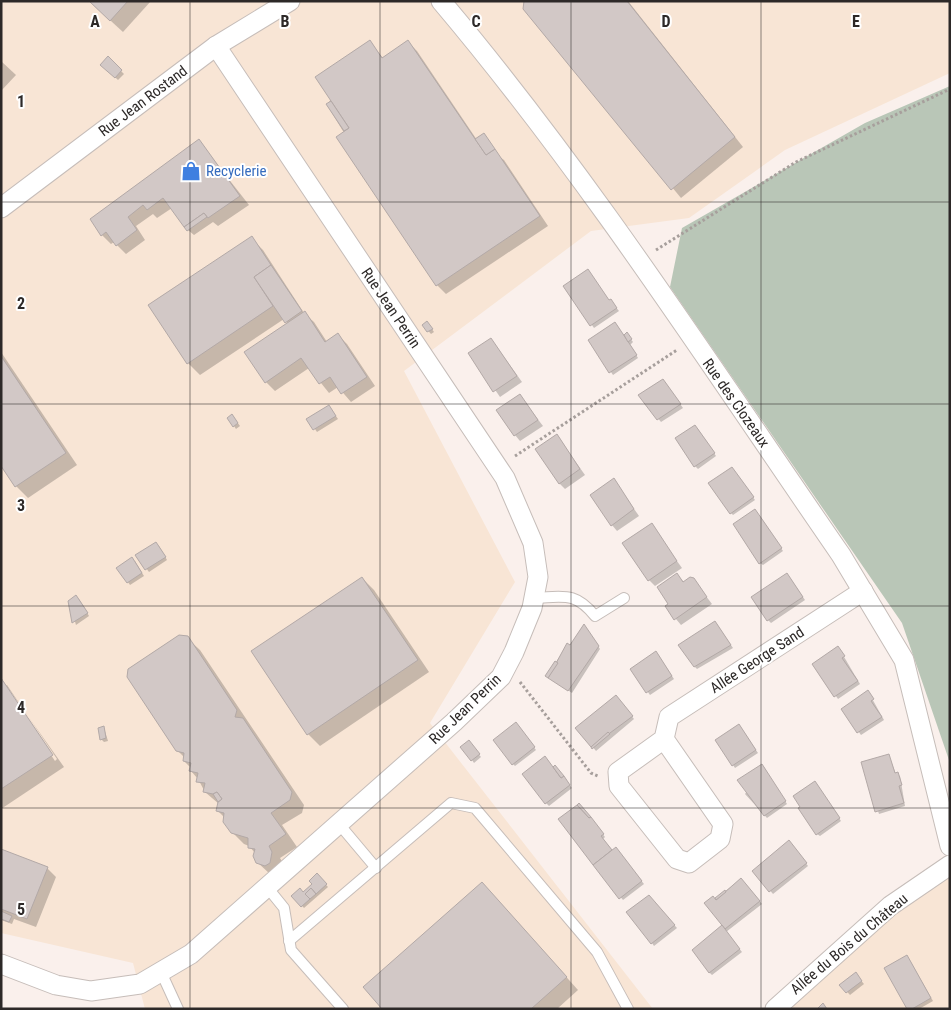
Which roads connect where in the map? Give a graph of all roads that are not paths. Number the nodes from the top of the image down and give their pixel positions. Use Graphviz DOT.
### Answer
graph roads {
  1 [pos="290,1"];
  2 [pos="441,1"];
  3 [pos="216,46"];
  4 [pos="1,208"];
  5 [pos="863,591"];
  6 [pos="534,598"];
  7 [pos="624,598"];
  8 [pos="664,739"];
  9 [pos="339,824"];
  10 [pos="950,846"];
  11 [pos="950,865"];
  12 [pos="376,868"];
  13 [pos="267,888"];
  14 [pos="289,941"];
  15 [pos="1,964"];
  16 [pos="161,972"];
  17 [pos="178,1009"];
  18 [pos="343,1009"];
  19 [pos="628,1009"];
  20 [pos="775,1009"];
  1 -- 3 [label="street, Rue Jean Rostand"];
  2 -- 5 [label="street, Rue des Clozeaux"];
  3 -- 4 [label="street, Rue Jean Rostand"];
  3 -- 6 [label="street, Rue Jean Perrin"];
  5 -- 8 [label="street, Allée George Sand"];
  5 -- 10 [label="street, Rue des Clozeaux"];
  6 -- 7 [label="lane"];
  6 -- 9 [label="street, Rue Jean Perrin"];
  8 -- 8 [label="street"];
  9 -- 12 [label="lane"];
  9 -- 13 [label="street, Rue Jean Perrin"];
  11 -- 20 [label="street, Allée du Bois du Château"];
  12 -- 14 [label="lane"];
  12 -- 19 [label="lane"];
  13 -- 14 [label="lane"];
  13 -- 16 [label="street, Rue Jean Perrin"];
  14 -- 18 [label="lane"];
  15 -- 16 [label="street, Rue Jean Perrin"];
  16 -- 17 [label="lane"];
}
